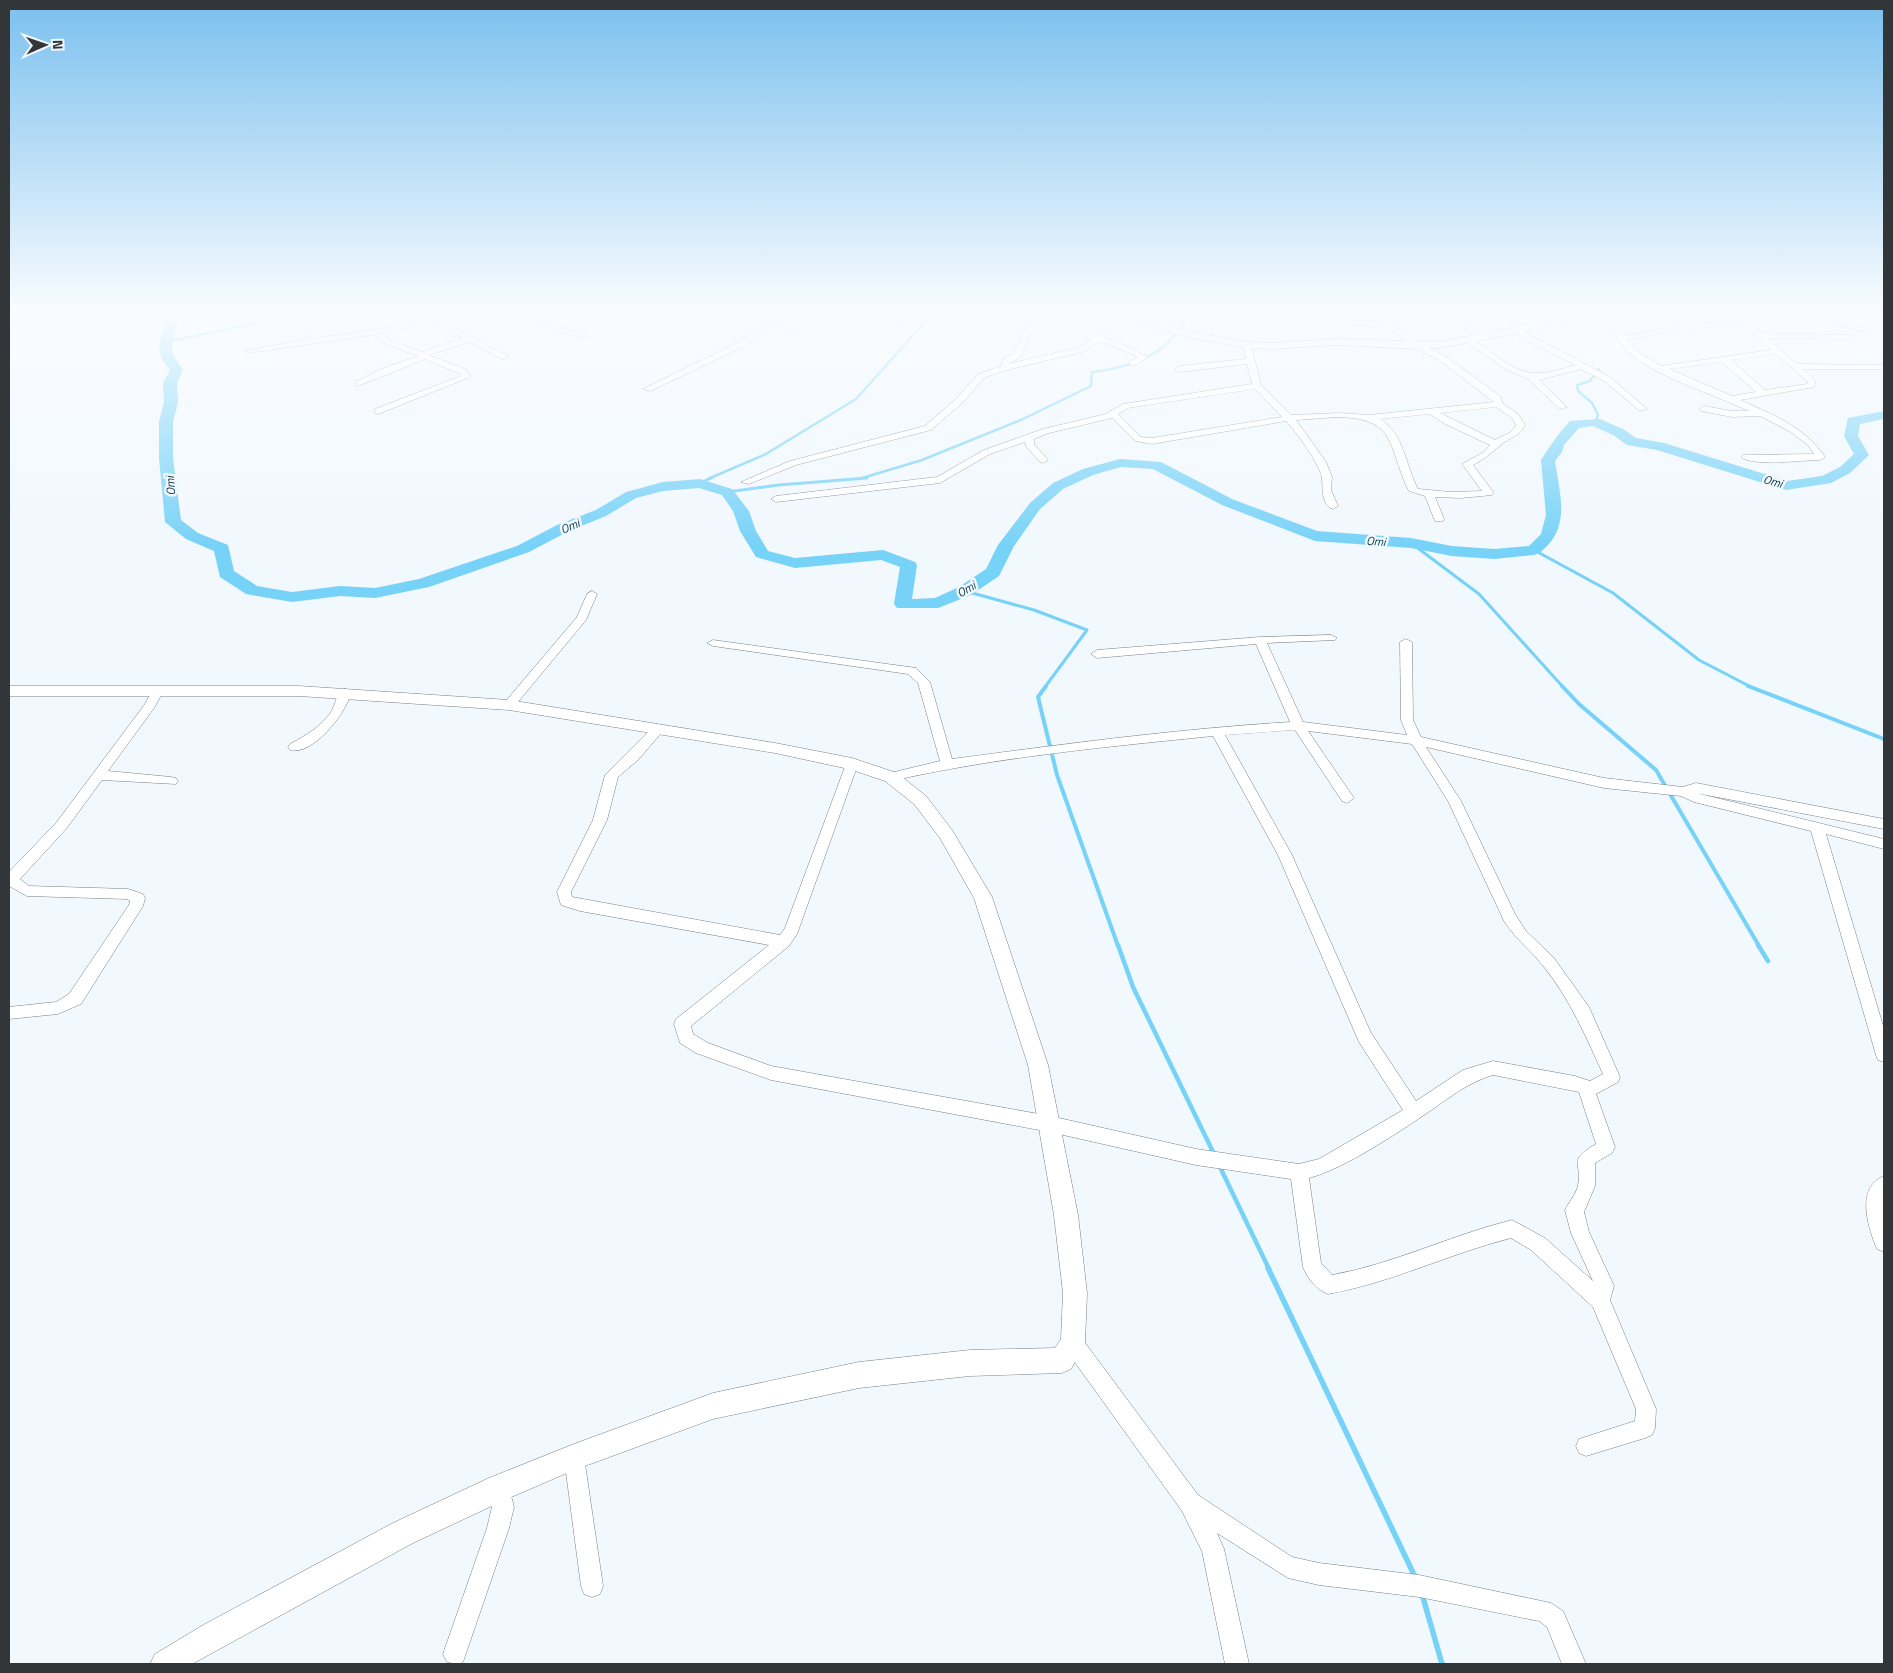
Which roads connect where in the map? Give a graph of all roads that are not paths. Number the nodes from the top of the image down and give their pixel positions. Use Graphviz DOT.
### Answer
graph roads {
  1 [pos="430,391"];
  2 [pos="967,391"];
  3 [pos="1223,391"];
  4 [pos="1261,391"];
  5 [pos="1487,391"];
  6 [pos="1546,391"];
  7 [pos="1621,391"];
  8 [pos="1714,391"];
  9 [pos="1775,391"];
  10 [pos="1763,393"];
  11 [pos="1732,399"];
  12 [pos="1498,404"];
  13 [pos="1563,407"];
  14 [pos="1643,409"];
  15 [pos="1704,409"];
  16 [pos="1430,410"];
  17 [pos="378,411"];
  18 [pos="1761,413"];
  19 [pos="1113,414"];
  20 [pos="1290,418"];
  21 [pos="1369,418"];
  22 [pos="1036,435"];
  23 [pos="1495,444"];
  24 [pos="1746,457"];
  25 [pos="1043,460"];
  26 [pos="746,482"];
  27 [pos="1429,494"];
  28 [pos="776,499"];
  29 [pos="1333,506"];
  30 [pos="1439,519"];
  31 [pos="592,594"];
  32 [pos="1331,638"];
  33 [pos="1260,640"];
  34 [pos="1406,642"];
  35 [pos="713,643"];
  36 [pos="1097,654"];
  37 [pos="9,691"];
  38 [pos="157,692"];
  39 [pos="345,693"];
  40 [pos="509,705"];
  41 [pos="1298,726"];
  42 [pos="658,729"];
  43 [pos="1217,731"];
  44 [pos="1416,740"];
  45 [pos="294,747"];
  46 [pos="852,764"];
  47 [pos="947,764"];
  48 [pos="99,775"];
  49 [pos="891,777"];
  50 [pos="172,781"];
  51 [pos="1677,792"];
  52 [pos="1347,798"];
  53 [pos="1884,824"];
  54 [pos="1817,828"];
  55 [pos="1884,844"];
  56 [pos="10,880"];
  57 [pos="784,942"];
  58 [pos="9,1013"];
  59 [pos="1884,1055"];
  60 [pos="1586,1089"];
  61 [pos="1414,1112"];
  62 [pos="1050,1124"];
  63 [pos="1299,1172"];
  64 [pos="1884,1184"];
  65 [pos="1884,1243"];
  66 [pos="1600,1300"];
  67 [pos="1073,1343"];
  68 [pos="1586,1446"];
  69 [pos="574,1457"];
  70 [pos="499,1488"];
  71 [pos="1190,1503"];
  72 [pos="592,1586"];
  73 [pos="456,1654"];
  74 [pos="165,1664"];
  75 [pos="1237,1664"];
  76 [pos="1574,1664"];
  1 -- 17 [label="street"];
  2 -- 26 [label="street"];
  3 -- 19 [label="street"];
  4 -- 20 [label="street"];
  5 -- 12 [label="street"];
  6 -- 13 [label="street"];
  7 -- 14 [label="street"];
  8 -- 11 [label="street"];
  9 -- 10 [label="street"];
  10 -- 11 [label="street"];
  11 -- 18 [label="street"];
  12 -- 16 [label="street"];
  12 -- 23 [label="street"];
  15 -- 18 [label="street"];
  16 -- 21 [label="street"];
  16 -- 23 [label="street"];
  18 -- 24 [label="street"];
  19 -- 20 [label="street"];
  19 -- 22 [label="street"];
  20 -- 21 [label="street"];
  20 -- 29 [label="street"];
  21 -- 27 [label="street"];
  22 -- 25 [label="street"];
  22 -- 28 [label="street"];
  23 -- 27 [label="street"];
  27 -- 30 [label="street"];
  31 -- 40 [label="street"];
  32 -- 33 [label="street"];
  33 -- 36 [label="street"];
  33 -- 41 [label="street"];
  34 -- 44 [label="street"];
  35 -- 47 [label="street"];
  37 -- 38 [label="street"];
  38 -- 39 [label="street"];
  38 -- 48 [label="street"];
  39 -- 40 [label="street"];
  39 -- 45 [label="street"];
  40 -- 42 [label="street"];
  41 -- 43 [label="street"];
  41 -- 44 [label="street"];
  41 -- 52 [label="street"];
  42 -- 46 [label="street"];
  42 -- 57 [label="street"];
  43 -- 47 [label="street"];
  43 -- 61 [label="street"];
  44 -- 51 [label="street"];
  44 -- 60 [label="street"];
  46 -- 49 [label="street"];
  46 -- 57 [label="street"];
  47 -- 49 [label="street"];
  48 -- 50 [label="street"];
  48 -- 56 [label="street"];
  49 -- 62 [label="street"];
  51 -- 53 [label="street"];
  51 -- 54 [label="street"];
  54 -- 55 [label="street"];
  54 -- 59 [label="street"];
  56 -- 58 [label="street"];
  57 -- 62 [label="street"];
  60 -- 61 [label="street"];
  60 -- 66 [label="street"];
  61 -- 63 [label="street"];
  62 -- 63 [label="street"];
  62 -- 67 [label="street"];
  63 -- 66 [label="street"];
  64 -- 65 [label="street"];
  66 -- 68 [label="street"];
  67 -- 69 [label="street"];
  67 -- 71 [label="street"];
  69 -- 70 [label="street"];
  69 -- 72 [label="street"];
  70 -- 73 [label="street"];
  70 -- 74 [label="street"];
  71 -- 75 [label="street"];
  71 -- 76 [label="street"];
}
